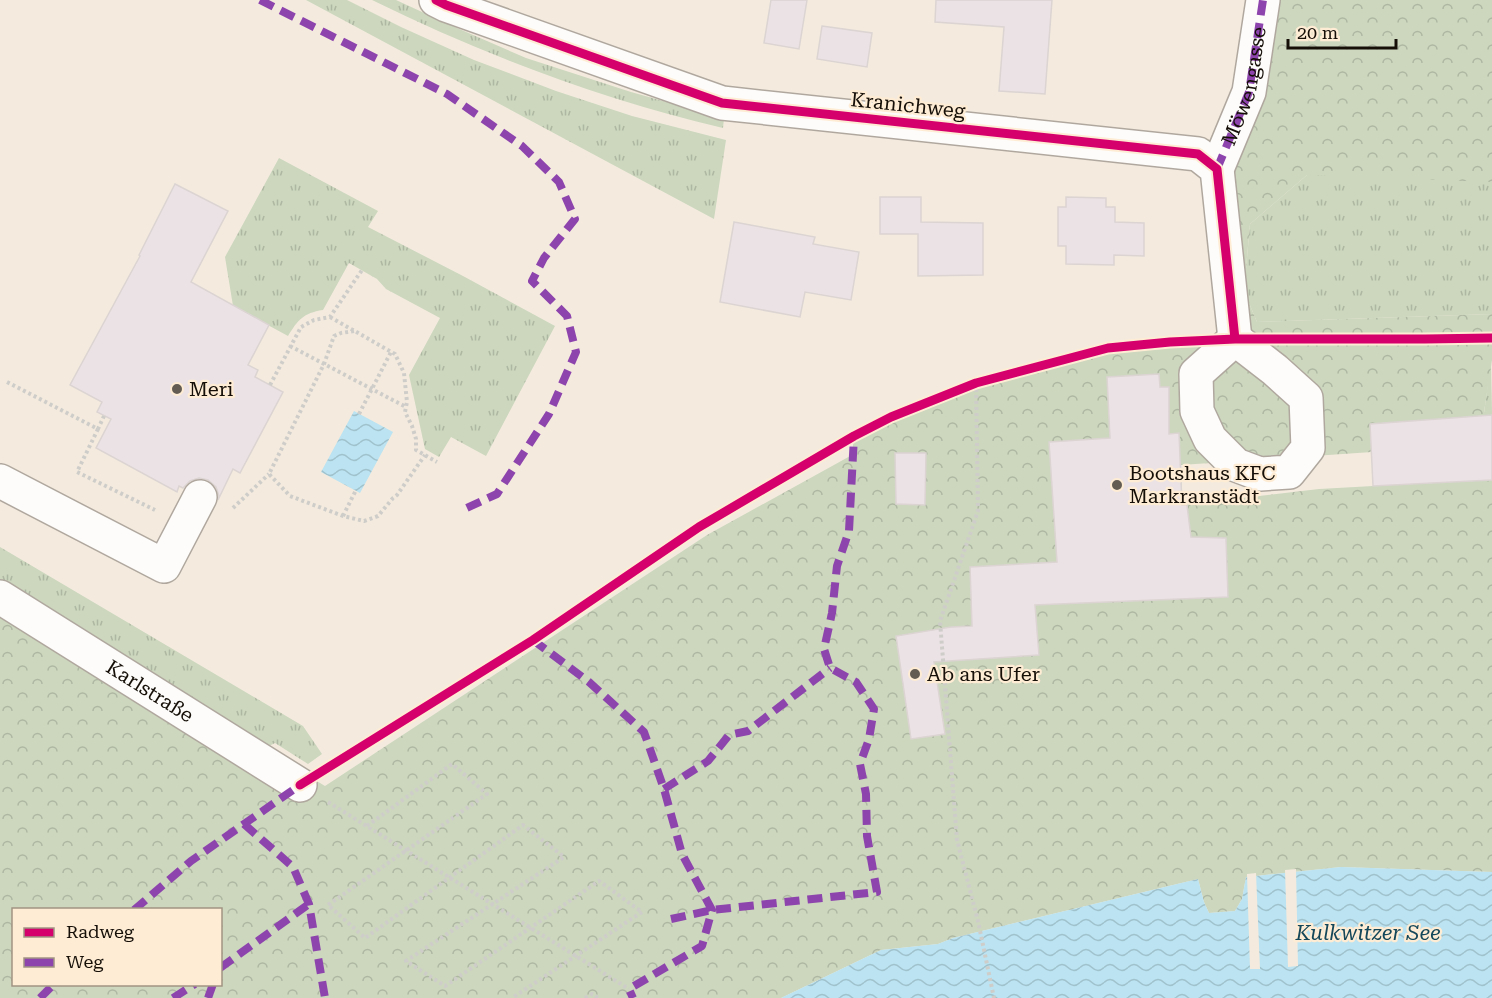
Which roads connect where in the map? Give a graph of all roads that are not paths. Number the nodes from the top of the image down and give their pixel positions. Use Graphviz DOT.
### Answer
graph roads {
  1 [pos="436,0"];
  2 [pos="1263,0"];
  3 [pos="1217,169"];
  4 [pos="1234,339"];
  5 [pos="0,481"];
  6 [pos="200,497"];
  7 [pos="0,597"];
  8 [pos="300,785"];
  1 -- 3 [label="street, Kranichweg"];
  2 -- 3 [label="street, Möwengasse"];
  3 -- 4 [label="street"];
  5 -- 6 [label="street"];
  7 -- 8 [label="street, Karlstraße"];
}
